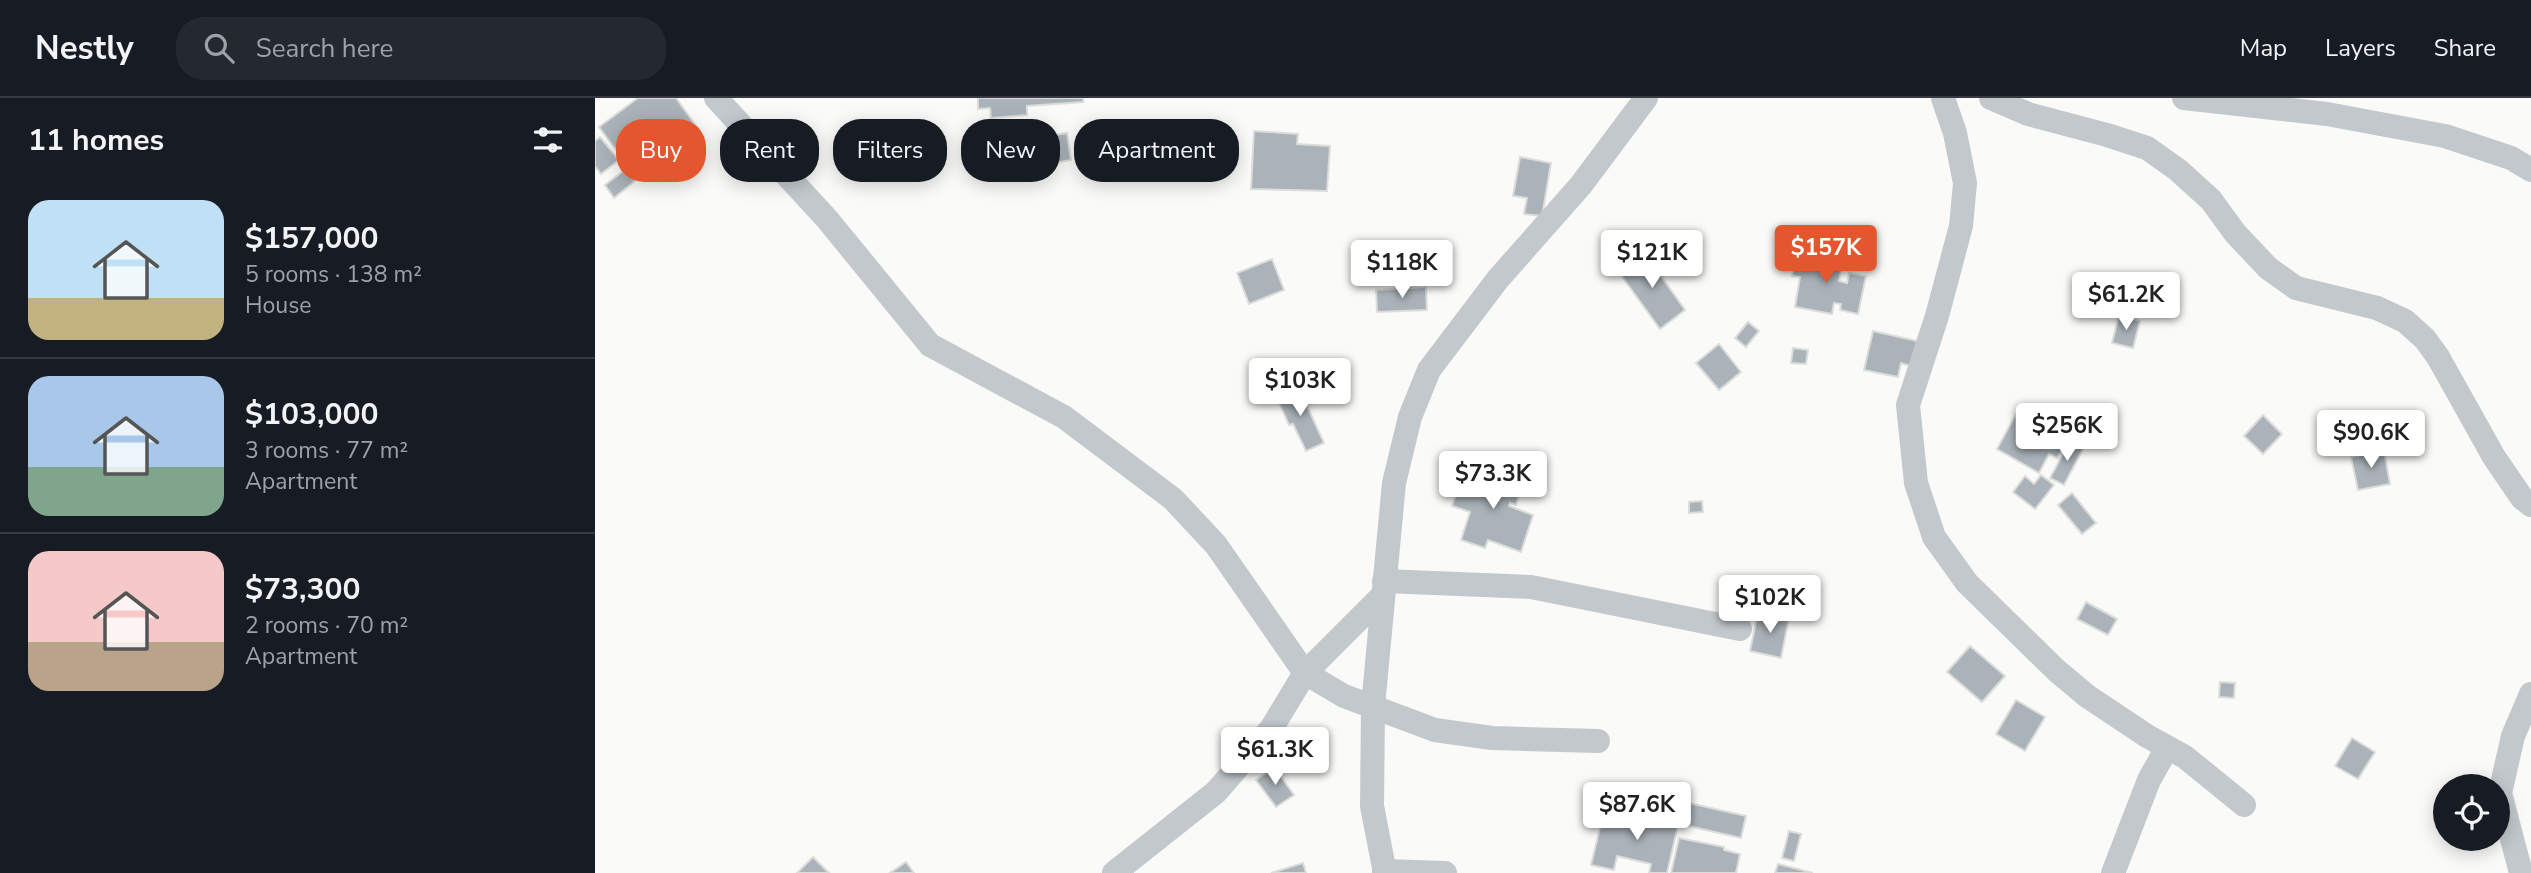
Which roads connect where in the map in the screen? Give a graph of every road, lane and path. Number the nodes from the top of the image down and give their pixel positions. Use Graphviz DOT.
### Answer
graph roads {
  1 [pos="716,98"];
  2 [pos="1646,98"];
  3 [pos="1943,98"];
  4 [pos="1991,98"];
  5 [pos="2184,98"];
  6 [pos="2221,101"];
  7 [pos="2531,170"];
  8 [pos="2526,501"];
  9 [pos="2531,525"];
  10 [pos="1383,588"];
  11 [pos="1740,629"];
  12 [pos="1305,673"];
  13 [pos="2531,694"];
  14 [pos="1373,706"];
  15 [pos="1598,741"];
  16 [pos="2167,748"];
  17 [pos="2244,805"];
  18 [pos="1385,872"];
  19 [pos="1114,873"];
  20 [pos="1445,873"];
  21 [pos="2113,873"];
  22 [pos="2522,873"];
  1 -- 12 [label="street"];
  2 -- 10 [label="street"];
  3 -- 16 [label="street"];
  4 -- 8 [label="street"];
  5 -- 6 [label="street"];
  6 -- 7 [label="street"];
  8 -- 9 [label="street"];
  10 -- 11 [label="street"];
  10 -- 12 [label="street"];
  10 -- 14 [label="street"];
  12 -- 14 [label="street"];
  12 -- 19 [label="street"];
  13 -- 22 [label="street"];
  14 -- 15 [label="street"];
  14 -- 18 [label="street"];
  16 -- 17 [label="street"];
  16 -- 21 [label="street"];
  18 -- 20 [label="street"];
}
